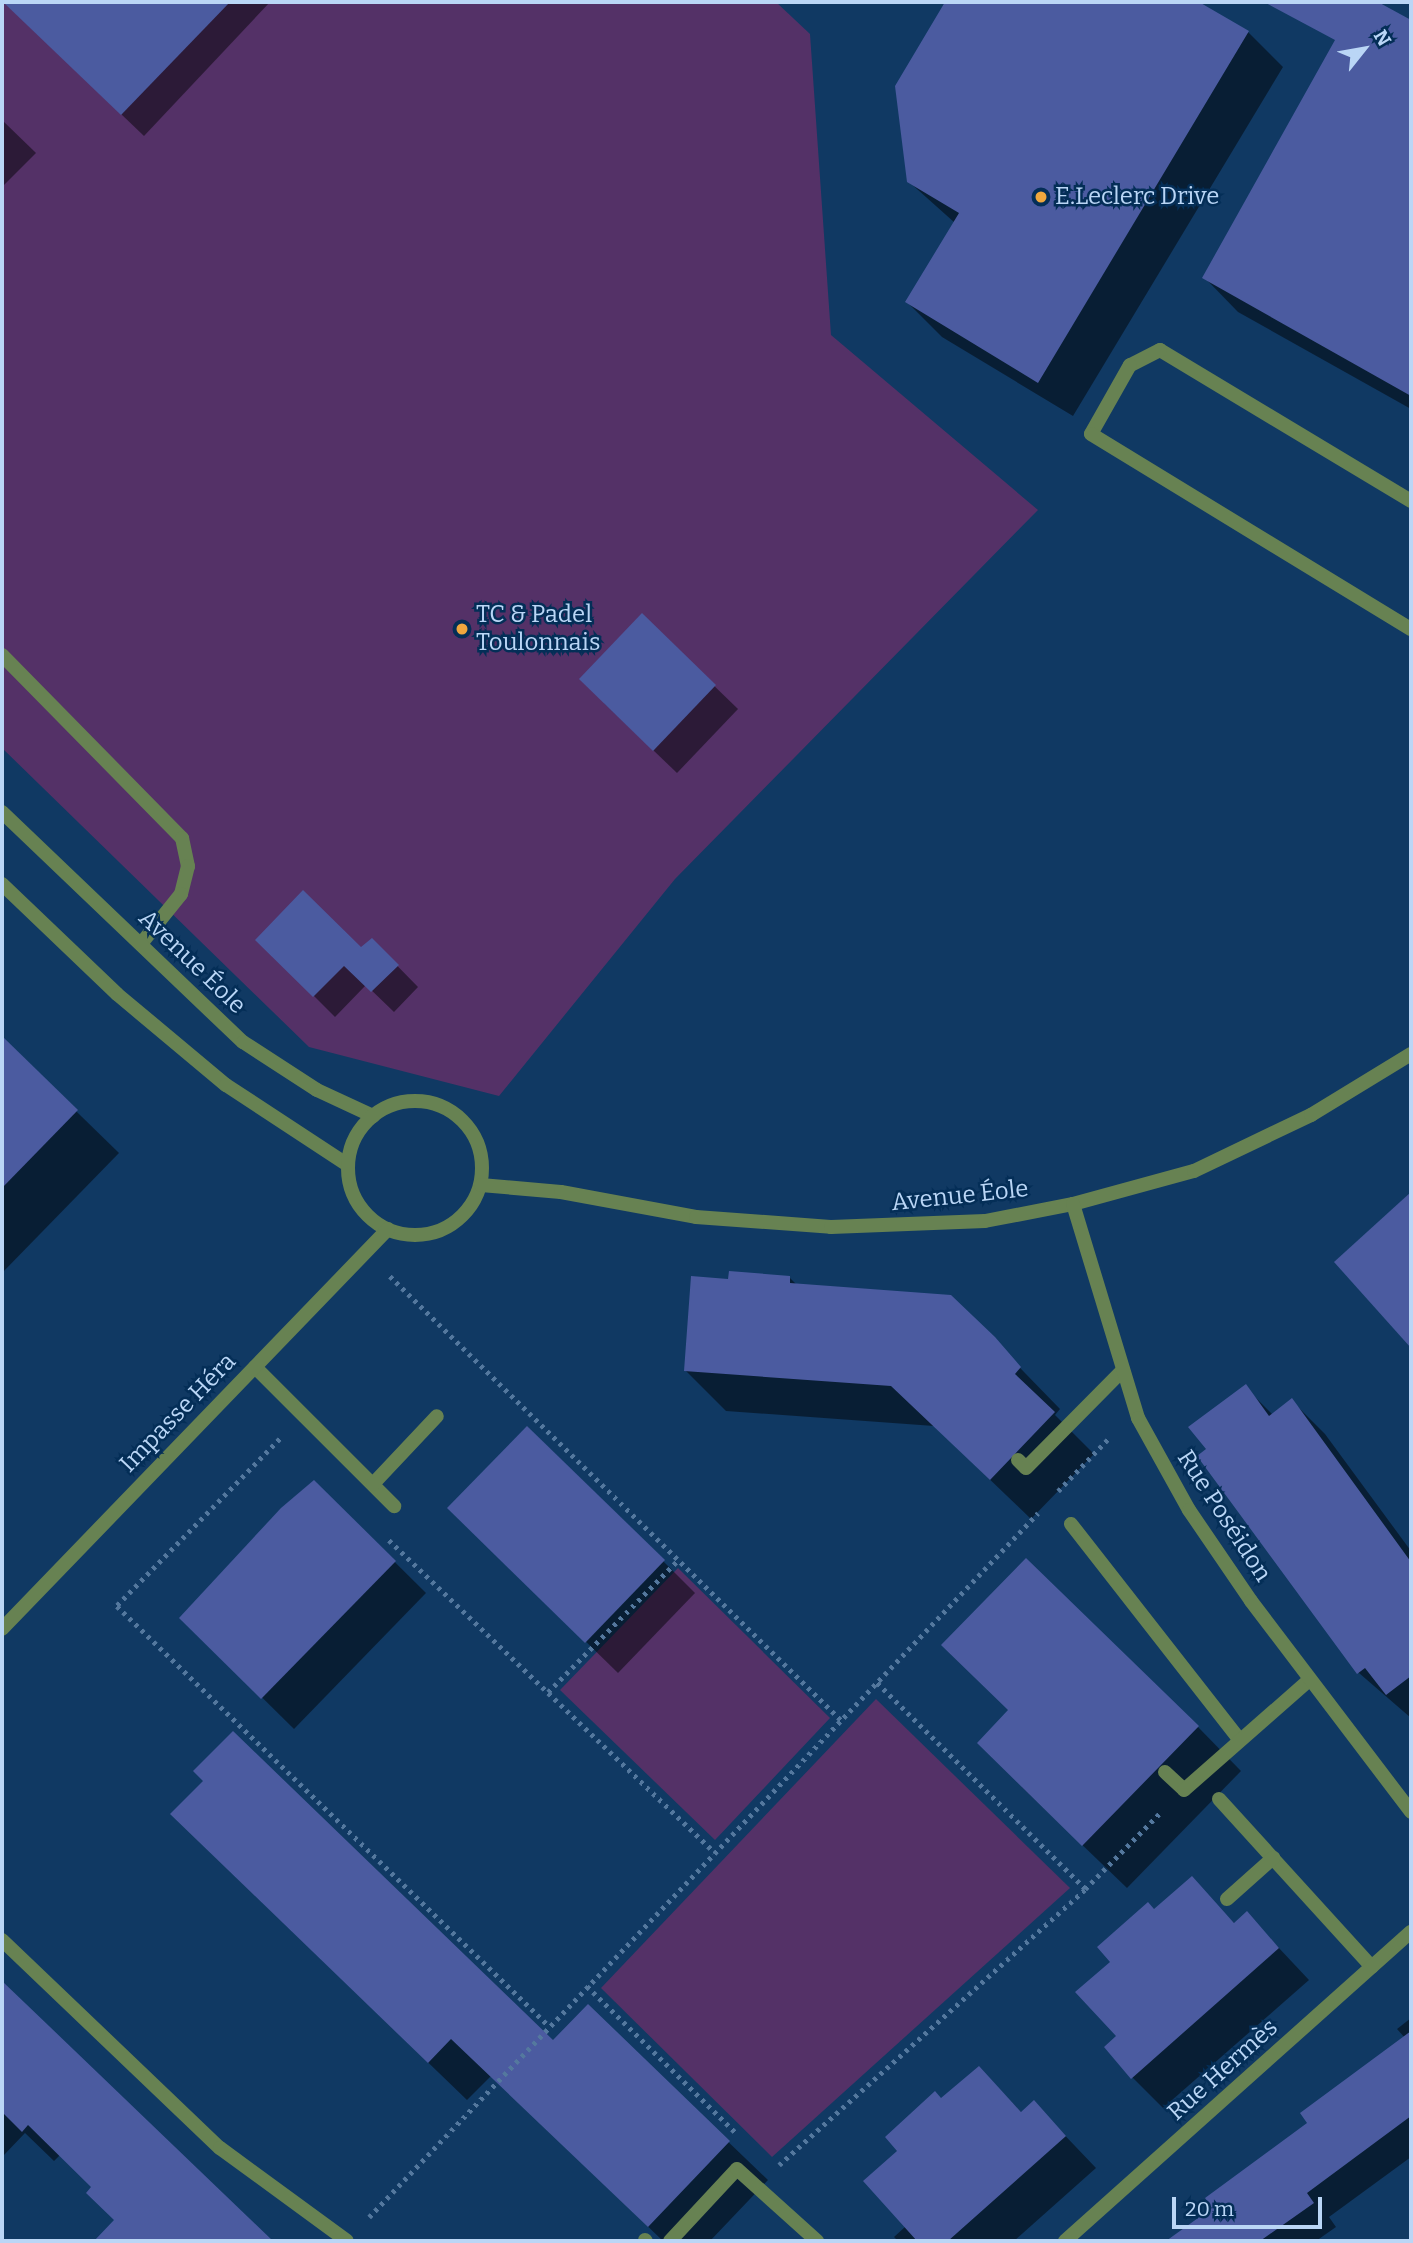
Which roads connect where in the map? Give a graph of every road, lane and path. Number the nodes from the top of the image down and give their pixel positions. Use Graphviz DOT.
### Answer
graph roads {
  1 [pos="1411,501"];
  2 [pos="1411,629"];
  3 [pos="2,655"];
  4 [pos="2,812"];
  5 [pos="2,884"];
  6 [pos="141,944"];
  7 [pos="1411,1054"];
  8 [pos="373,1116"];
  9 [pos="348,1165"];
  10 [pos="481,1185"];
  11 [pos="1073,1204"];
  12 [pos="388,1229"];
  13 [pos="366,1252"];
  14 [pos="255,1367"];
  15 [pos="1123,1370"];
  16 [pos="1135,1411"];
  17 [pos="437,1416"];
  18 [pos="283,1436"];
  19 [pos="1018,1460"];
  20 [pos="373,1484"];
  21 [pos="1053,1497"];
  22 [pos="394,1506"];
  23 [pos="1043,1507"];
  24 [pos="1071,1524"];
  25 [pos="679,1559"];
  26 [pos="424,1574"];
  27 [pos="2,1629"];
  28 [pos="1309,1680"];
  29 [pos="876,1682"];
  30 [pos="548,1692"];
  31 [pos="841,1720"];
  32 [pos="1240,1740"];
  33 [pos="1165,1772"];
  34 [pos="1184,1790"];
  35 [pos="1219,1799"];
  36 [pos="1411,1812"];
  37 [pos="715,1852"];
  38 [pos="1273,1858"];
  39 [pos="1085,1889"];
  40 [pos="1227,1899"];
  41 [pos="1411,1932"];
  42 [pos="2,1940"];
  43 [pos="1372,1967"];
  44 [pos="587,1986"];
  45 [pos="549,2026"];
  46 [pos="744,2141"];
  47 [pos="755,2185"];
  48 [pos="347,2241"];
  49 [pos="670,2241"];
  50 [pos="817,2241"];
  51 [pos="1065,2241"];
  1 -- 2 [label="street"];
  3 -- 6 [label="street"];
  4 -- 6 [label="street, Avenue Éole"];
  5 -- 9 [label="street"];
  6 -- 8 [label="street, Avenue Éole"];
  7 -- 11 [label="street, Avenue Éole"];
  8 -- 9 [label="street"];
  8 -- 10 [label="street"];
  9 -- 12 [label="street"];
  10 -- 11 [label="street, Avenue Éole"];
  10 -- 12 [label="street"];
  11 -- 15 [label="street, Rue Poséidon"];
  12 -- 13 [label="street, Impasse Héra"];
  13 -- 14 [label="street, Impasse Héra"];
  13 -- 25 [label="path"];
  14 -- 20 [label="street"];
  14 -- 27 [label="street, Impasse Héra"];
  15 -- 16 [label="street, Rue Poséidon"];
  15 -- 19 [label="street"];
  16 -- 21 [label="path"];
  16 -- 28 [label="street, Rue Poséidon"];
  17 -- 20 [label="street"];
  18 -- 45 [label="path"];
  20 -- 22 [label="street"];
  23 -- 29 [label="path"];
  24 -- 32 [label="street"];
  25 -- 30 [label="path"];
  25 -- 31 [label="path"];
  26 -- 30 [label="path"];
  28 -- 32 [label="street"];
  28 -- 36 [label="street, Rue Poséidon"];
  29 -- 31 [label="path"];
  29 -- 39 [label="path"];
  30 -- 37 [label="path"];
  31 -- 37 [label="path"];
  32 -- 34 [label="street"];
  33 -- 34 [label="street"];
  34 -- 39 [label="path"];
  35 -- 38 [label="street"];
  37 -- 44 [label="path"];
  38 -- 40 [label="street"];
  38 -- 43 [label="street"];
  39 -- 47 [label="path"];
  41 -- 43 [label="street, Rue Hermès"];
  42 -- 48 [label="street"];
  43 -- 51 [label="street, Rue Hermès"];
  44 -- 45 [label="path"];
  44 -- 46 [label="path"];
  45 -- 48 [label="path"];
  47 -- 49 [label="street"];
  47 -- 50 [label="street"];
}
